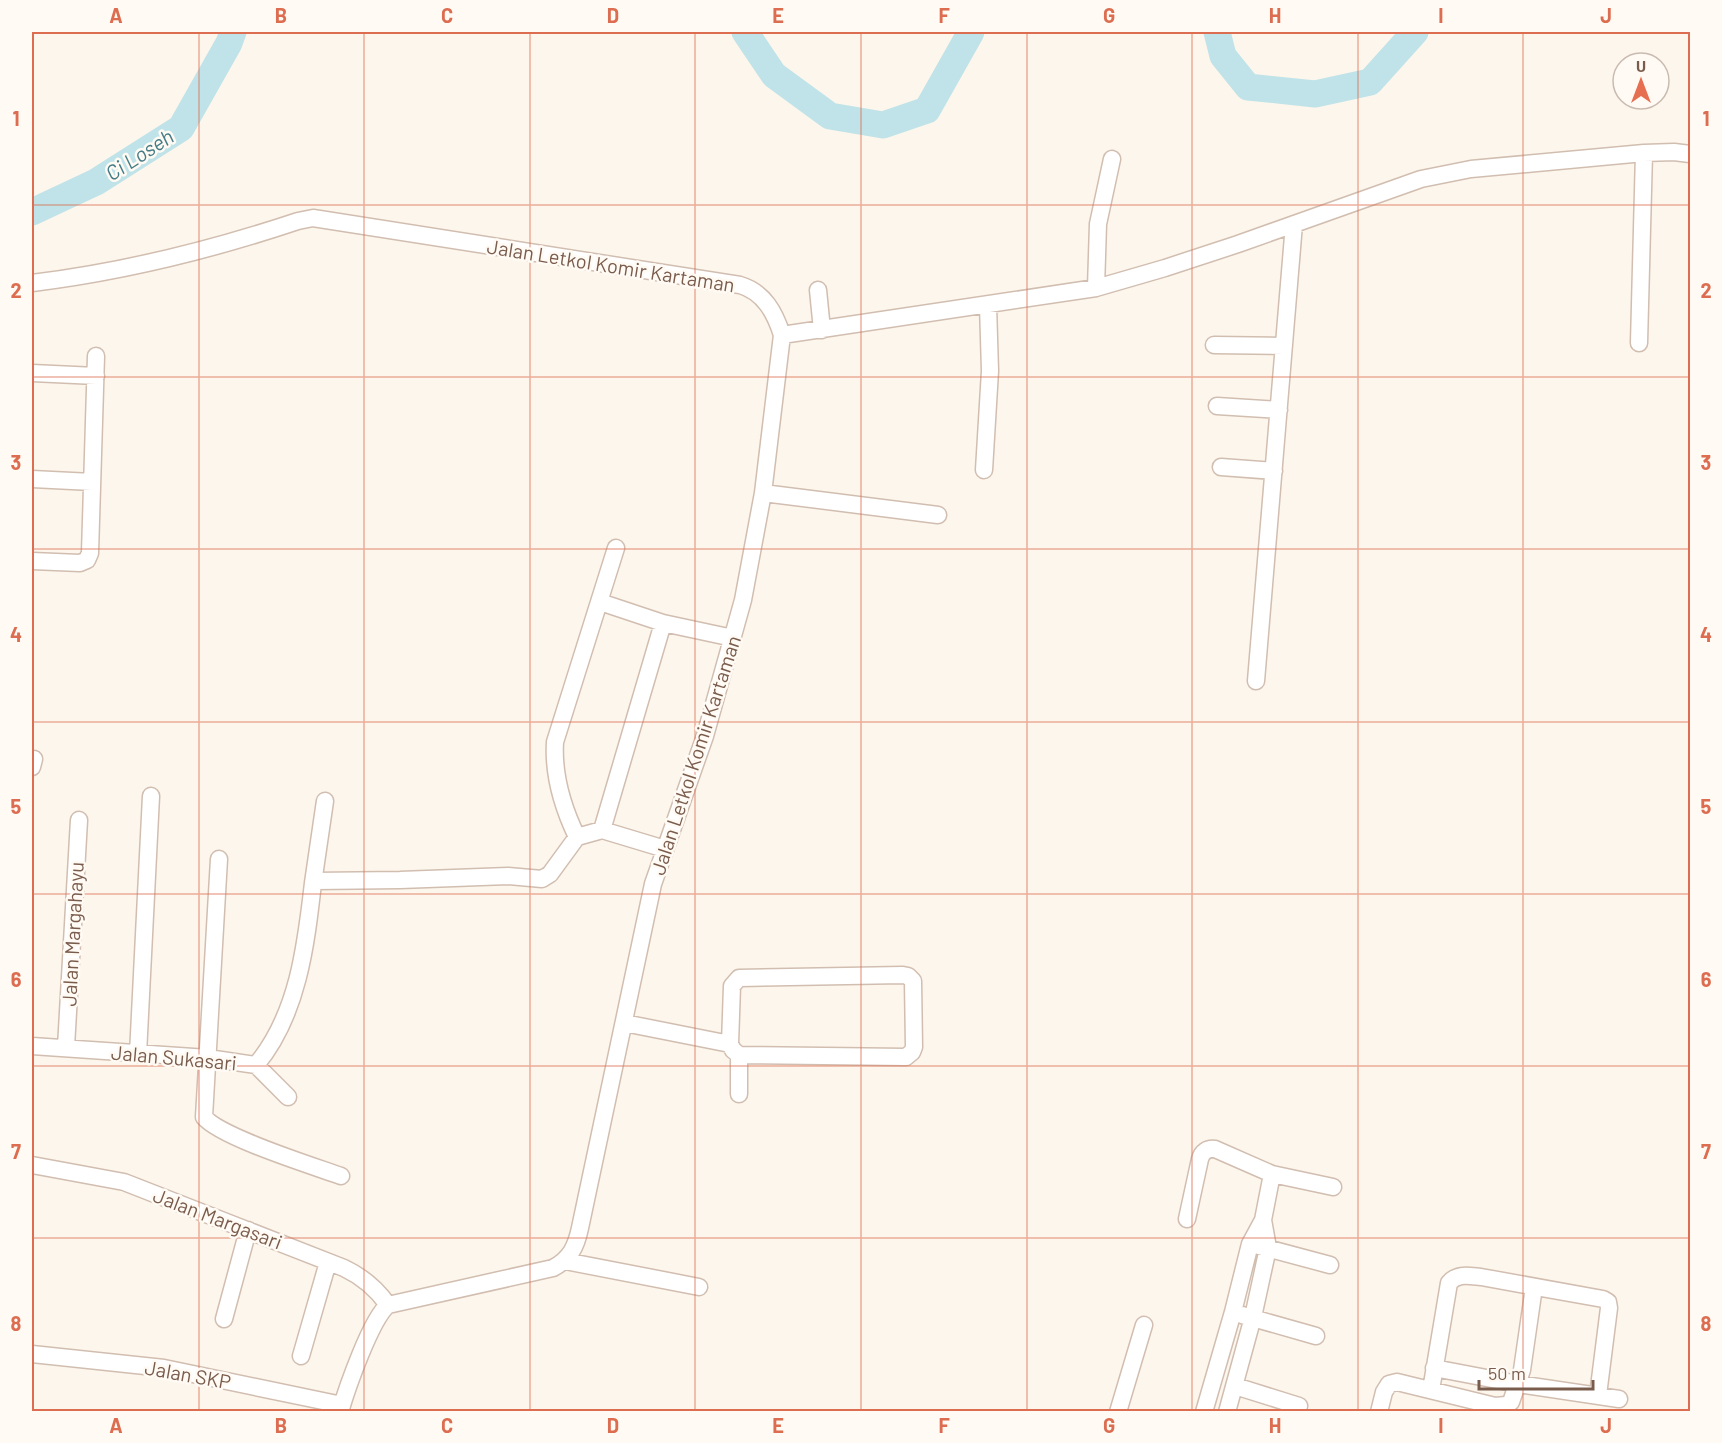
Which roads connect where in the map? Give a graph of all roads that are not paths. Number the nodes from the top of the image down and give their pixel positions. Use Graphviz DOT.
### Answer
graph roads {
  1 [pos="1644,153"];
  2 [pos="1690,154"];
  3 [pos="1112,159"];
  4 [pos="1294,224"];
  5 [pos="32,283"];
  6 [pos="1096,288"];
  7 [pos="818,290"];
  8 [pos="988,304"];
  9 [pos="822,330"];
  10 [pos="782,335"];
  11 [pos="1639,343"];
  12 [pos="1214,345"];
  13 [pos="1284,346"];
  14 [pos="96,356"];
  15 [pos="32,373"];
  16 [pos="96,376"];
  17 [pos="1216,406"];
  18 [pos="1279,410"];
  19 [pos="1221,466"];
  20 [pos="984,470"];
  21 [pos="1274,471"];
  22 [pos="32,479"];
  23 [pos="92,482"];
  24 [pos="763,493"];
  25 [pos="938,515"];
  26 [pos="616,548"];
  27 [pos="32,561"];
  28 [pos="600,602"];
  29 [pos="663,623"];
  30 [pos="733,638"];
  31 [pos="1256,681"];
  32 [pos="151,796"];
  33 [pos="326,801"];
  34 [pos="79,820"];
  35 [pos="602,830"];
  36 [pos="577,837"];
  37 [pos="665,849"];
  38 [pos="219,859"];
  39 [pos="314,881"];
  40 [pos="624,1023"];
  41 [pos="32,1046"];
  42 [pos="66,1047"];
  43 [pos="734,1049"];
  44 [pos="138,1054"];
  45 [pos="208,1058"];
  46 [pos="256,1065"];
  47 [pos="739,1094"];
  48 [pos="288,1097"];
  49 [pos="32,1165"];
  50 [pos="1272,1174"];
  51 [pos="341,1176"];
  52 [pos="1333,1187"];
  53 [pos="1187,1219"];
  54 [pos="1263,1220"];
  55 [pos="248,1230"];
  56 [pos="1250,1244"];
  57 [pos="1268,1248"];
  58 [pos="565,1261"];
  59 [pos="328,1262"];
  60 [pos="1330,1266"];
  61 [pos="699,1287"];
  62 [pos="1534,1287"];
  63 [pos="388,1305"];
  64 [pos="1233,1312"];
  65 [pos="1253,1317"];
  66 [pos="224,1319"];
  67 [pos="1144,1325"];
  68 [pos="1316,1336"];
  69 [pos="32,1354"];
  70 [pos="301,1356"];
  71 [pos="1434,1368"];
  72 [pos="1518,1384"];
  73 [pos="1235,1386"];
  74 [pos="1431,1390"];
  75 [pos="1598,1395"];
  76 [pos="1619,1399"];
  77 [pos="1299,1406"];
  78 [pos="1482,1407"];
  79 [pos="341,1408"];
  80 [pos="1118,1412"];
  81 [pos="1204,1412"];
  82 [pos="1227,1412"];
  83 [pos="1379,1412"];
  1 -- 2 [label="street"];
  1 -- 4 [label="street"];
  1 -- 11 [label="street"];
  3 -- 6 [label="street"];
  4 -- 6 [label="street"];
  4 -- 13 [label="street"];
  5 -- 10 [label="street, Jalan Letkol Komir Kartaman"];
  6 -- 8 [label="street"];
  7 -- 9 [label="street"];
  8 -- 9 [label="street"];
  8 -- 20 [label="street"];
  9 -- 10 [label="street"];
  10 -- 24 [label="street, Jalan Letkol Komir Kartaman"];
  12 -- 13 [label="street"];
  13 -- 18 [label="street"];
  14 -- 16 [label="street"];
  15 -- 16 [label="street"];
  16 -- 23 [label="street"];
  17 -- 18 [label="street"];
  18 -- 21 [label="street"];
  19 -- 21 [label="street"];
  21 -- 31 [label="street"];
  22 -- 23 [label="street"];
  23 -- 27 [label="street"];
  24 -- 25 [label="street"];
  24 -- 30 [label="street, Jalan Letkol Komir Kartaman"];
  26 -- 28 [label="street"];
  28 -- 29 [label="street"];
  28 -- 36 [label="street"];
  29 -- 30 [label="street"];
  29 -- 35 [label="street"];
  30 -- 37 [label="street, Jalan Letkol Komir Kartaman"];
  32 -- 44 [label="street"];
  33 -- 39 [label="street, Jalan Sukasari"];
  34 -- 42 [label="street, Jalan Margahayu"];
  35 -- 36 [label="street"];
  35 -- 37 [label="street"];
  36 -- 39 [label="street"];
  37 -- 40 [label="street, Jalan Letkol Komir Kartaman"];
  38 -- 45 [label="street"];
  39 -- 46 [label="street, Jalan Sukasari"];
  40 -- 43 [label="street"];
  40 -- 58 [label="street, Jalan Letkol Komir Kartaman"];
  41 -- 42 [label="street, Jalan Sukasari"];
  42 -- 44 [label="street, Jalan Sukasari"];
  43 -- 43 [label="street"];
  43 -- 47 [label="street"];
  44 -- 45 [label="street, Jalan Sukasari"];
  45 -- 46 [label="street, Jalan Sukasari"];
  45 -- 51 [label="street"];
  46 -- 48 [label="street"];
  49 -- 55 [label="street, Jalan Margasari"];
  50 -- 52 [label="street"];
  50 -- 53 [label="street"];
  50 -- 54 [label="street"];
  54 -- 56 [label="street"];
  54 -- 57 [label="street"];
  55 -- 59 [label="street, Jalan Margasari"];
  55 -- 66 [label="street"];
  56 -- 57 [label="street"];
  56 -- 64 [label="street"];
  57 -- 60 [label="street"];
  57 -- 65 [label="street"];
  58 -- 61 [label="street"];
  58 -- 63 [label="street"];
  59 -- 63 [label="street, Jalan Margasari"];
  59 -- 70 [label="street"];
  62 -- 71 [label="street"];
  62 -- 72 [label="street"];
  62 -- 75 [label="street"];
  63 -- 79 [label="street"];
  64 -- 65 [label="street"];
  64 -- 81 [label="street"];
  65 -- 68 [label="street"];
  65 -- 73 [label="street"];
  67 -- 80 [label="street"];
  69 -- 79 [label="street, Jalan SKP"];
  71 -- 72 [label="street"];
  71 -- 74 [label="street"];
  72 -- 75 [label="street"];
  72 -- 78 [label="street"];
  73 -- 77 [label="street"];
  73 -- 82 [label="street"];
  74 -- 78 [label="street"];
  74 -- 83 [label="street"];
  75 -- 76 [label="street"];
}
